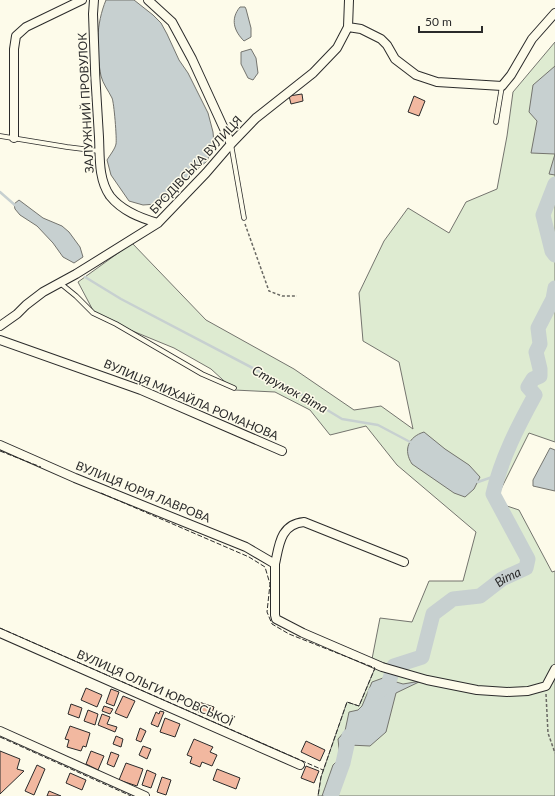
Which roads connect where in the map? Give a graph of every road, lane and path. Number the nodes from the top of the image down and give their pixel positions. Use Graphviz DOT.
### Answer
graph roads {
  1 [pos="82,0"];
  2 [pos="94,0"];
  3 [pos="148,0"];
  4 [pos="349,0"];
  5 [pos="555,13"];
  6 [pos="348,26"];
  7 [pos="502,86"];
  8 [pos="496,122"];
  9 [pos="0,136"];
  10 [pos="14,138"];
  11 [pos="231,144"];
  12 [pos="99,151"];
  13 [pos="244,218"];
  14 [pos="158,223"];
  15 [pos="60,282"];
  16 [pos="297,296"];
  17 [pos="0,326"];
  18 [pos="0,340"];
  19 [pos="234,388"];
  20 [pos="0,445"];
  21 [pos="282,451"];
  22 [pos="404,562"];
  23 [pos="275,564"];
  24 [pos="0,633"];
  25 [pos="555,669"];
  26 [pos="546,686"];
  27 [pos="0,731"];
  28 [pos="555,753"];
  29 [pos="300,765"];
  30 [pos="145,796"];
  1 -- 10 [label="street"];
  2 -- 12 [label="street, ЗАЛУЖНИЙ ПРОВУЛОК"];
  3 -- 11 [label="street"];
  4 -- 6 [label="street, БРОДІВСЬКА ВУЛИЦЯ"];
  5 -- 7 [label="street"];
  6 -- 7 [label="street"];
  6 -- 11 [label="street, БРОДІВСЬКА ВУЛИЦЯ"];
  7 -- 8 [label="lane"];
  9 -- 10 [label="lane"];
  10 -- 12 [label="lane"];
  11 -- 13 [label="lane"];
  11 -- 14 [label="street, БРОДІВСЬКА ВУЛИЦЯ"];
  12 -- 14 [label="street, ЗАЛУЖНИЙ ПРОВУЛОК"];
  13 -- 16 [label="path"];
  14 -- 15 [label="street, БРОДІВСЬКА ВУЛИЦЯ"];
  15 -- 17 [label="street, БРОДІВСЬКА ВУЛИЦЯ"];
  15 -- 19 [label="lane"];
  18 -- 21 [label="street, ВУЛИЦЯ МИХАЙЛА РОМАНОВА"];
  20 -- 23 [label="street, ВУЛИЦЯ ЮРІЯ ЛАВРОВА"];
  22 -- 23 [label="street"];
  23 -- 26 [label="street"];
  24 -- 29 [label="street, ВУЛИЦЯ ОЛЬГИ ЮРОВСЬКОЇ"];
  25 -- 26 [label="street"];
  26 -- 28 [label="path"];
  27 -- 30 [label="street"];
}
